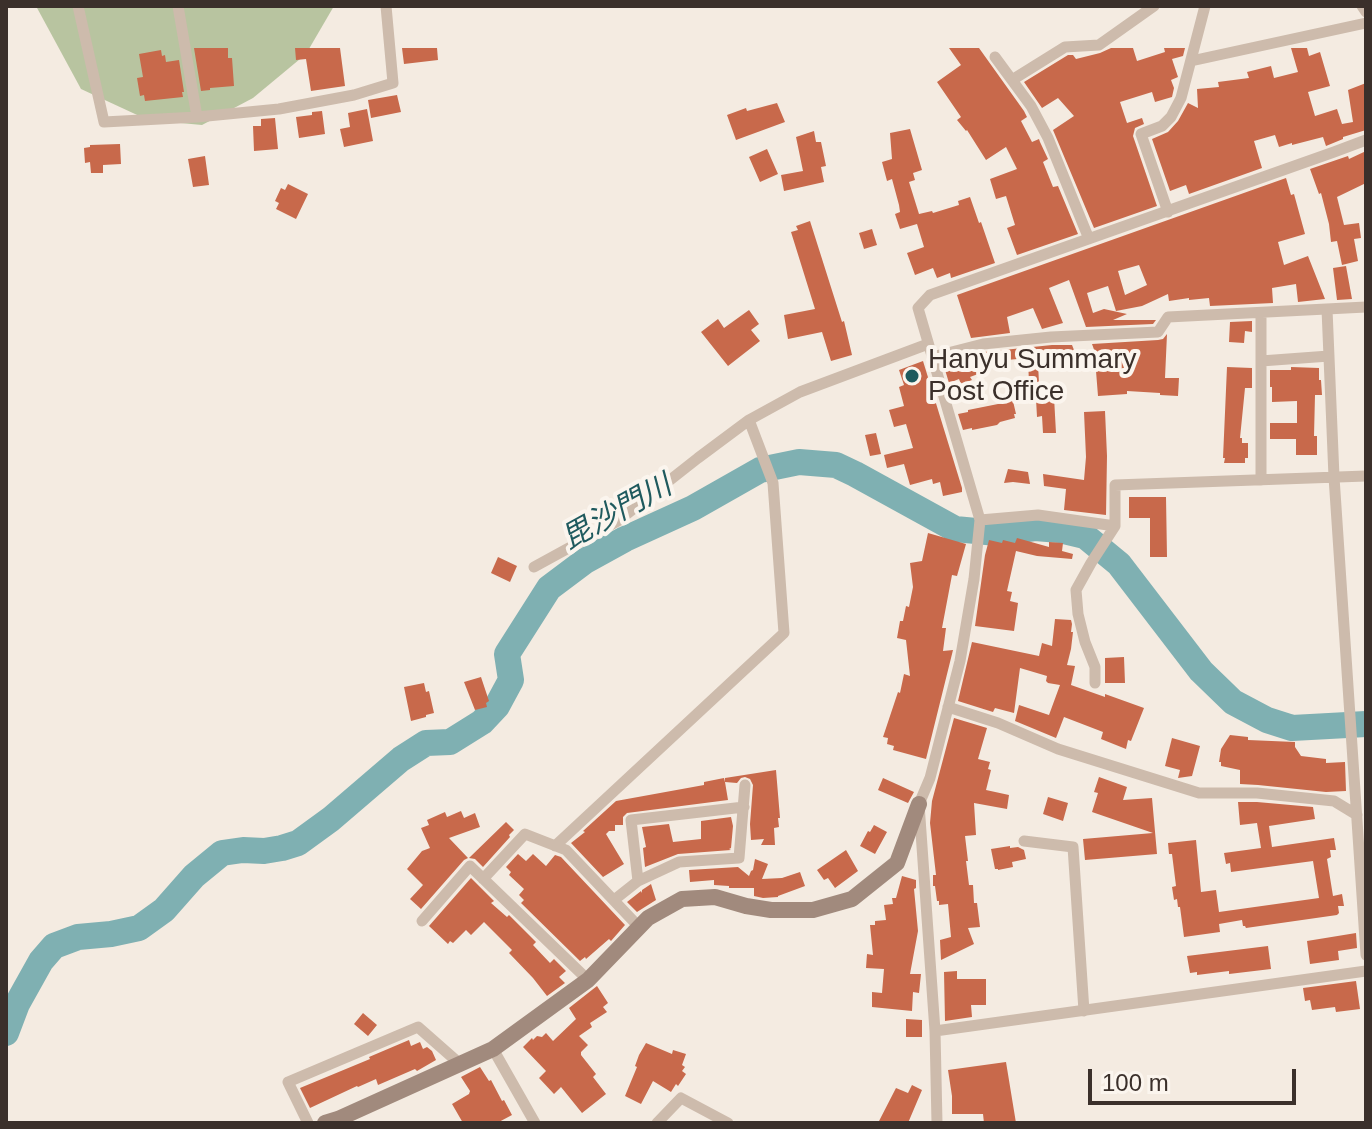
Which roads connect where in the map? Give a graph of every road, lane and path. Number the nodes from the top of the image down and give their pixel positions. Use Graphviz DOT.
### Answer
graph roads {
  1 [pos="78,6"];
  2 [pos="178,6"];
  3 [pos="386,6"];
  4 [pos="1154,6"];
  5 [pos="1205,6"];
  6 [pos="1362,6"];
  7 [pos="1366,12"];
  8 [pos="1366,23"];
  9 [pos="995,57"];
  10 [pos="1191,61"];
  11 [pos="1012,80"];
  12 [pos="197,117"];
  13 [pos="1366,140"];
  14 [pos="1168,212"];
  15 [pos="1089,239"];
  16 [pos="1366,307"];
  17 [pos="1327,309"];
  18 [pos="1261,313"];
  19 [pos="928,344"];
  20 [pos="1329,356"];
  21 [pos="932,357"];
  22 [pos="1261,361"];
  23 [pos="749,420"];
  24 [pos="1366,476"];
  25 [pos="1334,477"];
  26 [pos="1261,480"];
  27 [pos="980,520"];
  28 [pos="1115,526"];
  29 [pos="534,567"];
  30 [pos="1095,683"];
  31 [pos="948,707"];
  32 [pos="745,785"];
  33 [pos="919,804"];
  34 [pos="744,807"];
  35 [pos="1357,815"];
  36 [pos="1024,841"];
  37 [pos="555,846"];
  38 [pos="1363,856"];
  39 [pos="483,879"];
  40 [pos="638,881"];
  41 [pos="614,900"];
  42 [pos="422,921"];
  43 [pos="639,927"];
  44 [pos="1366,955"];
  45 [pos="1366,971"];
  46 [pos="588,980"];
  47 [pos="1084,1011"];
  48 [pos="935,1031"];
  49 [pos="493,1049"];
  50 [pos="460,1064"];
  51 [pos="308,1123"];
  52 [pos="325,1123"];
  53 [pos="535,1123"];
  54 [pos="657,1123"];
  55 [pos="728,1123"];
  56 [pos="937,1123"];
  1 -- 12 [label="street"];
  2 -- 12 [label="street"];
  3 -- 12 [label="street"];
  4 -- 11 [label="street"];
  5 -- 10 [label="street"];
  6 -- 7 [label="street"];
  8 -- 10 [label="street"];
  9 -- 11 [label="street"];
  10 -- 14 [label="street"];
  11 -- 15 [label="street"];
  13 -- 14 [label="street"];
  14 -- 15 [label="street"];
  15 -- 19 [label="street"];
  16 -- 17 [label="street"];
  17 -- 18 [label="street"];
  17 -- 20 [label="street"];
  18 -- 21 [label="street"];
  18 -- 22 [label="street"];
  19 -- 21 [label="street"];
  19 -- 23 [label="street"];
  20 -- 22 [label="street"];
  20 -- 25 [label="street"];
  21 -- 27 [label="street"];
  22 -- 26 [label="street"];
  23 -- 29 [label="street"];
  23 -- 37 [label="street"];
  24 -- 25 [label="street"];
  25 -- 26 [label="street"];
  25 -- 35 [label="street"];
  26 -- 28 [label="street"];
  27 -- 28 [label="street"];
  27 -- 31 [label="street"];
  28 -- 30 [label="street"];
  31 -- 33 [label="street"];
  31 -- 35 [label="street"];
  32 -- 34 [label="street"];
  33 -- 43 [label="street"];
  33 -- 48 [label="street"];
  34 -- 40 [label="street"];
  34 -- 40 [label="street"];
  35 -- 38 [label="street"];
  36 -- 47 [label="street"];
  37 -- 39 [label="street"];
  37 -- 41 [label="street"];
  38 -- 44 [label="street"];
  39 -- 42 [label="street"];
  39 -- 46 [label="street"];
  40 -- 41 [label="street"];
  41 -- 43 [label="street"];
  43 -- 46 [label="street"];
  45 -- 47 [label="street"];
  46 -- 49 [label="street"];
  47 -- 48 [label="street"];
  48 -- 56 [label="street"];
  49 -- 50 [label="street"];
  49 -- 53 [label="street"];
  50 -- 51 [label="street"];
  50 -- 52 [label="street"];
  54 -- 55 [label="street"];
}
